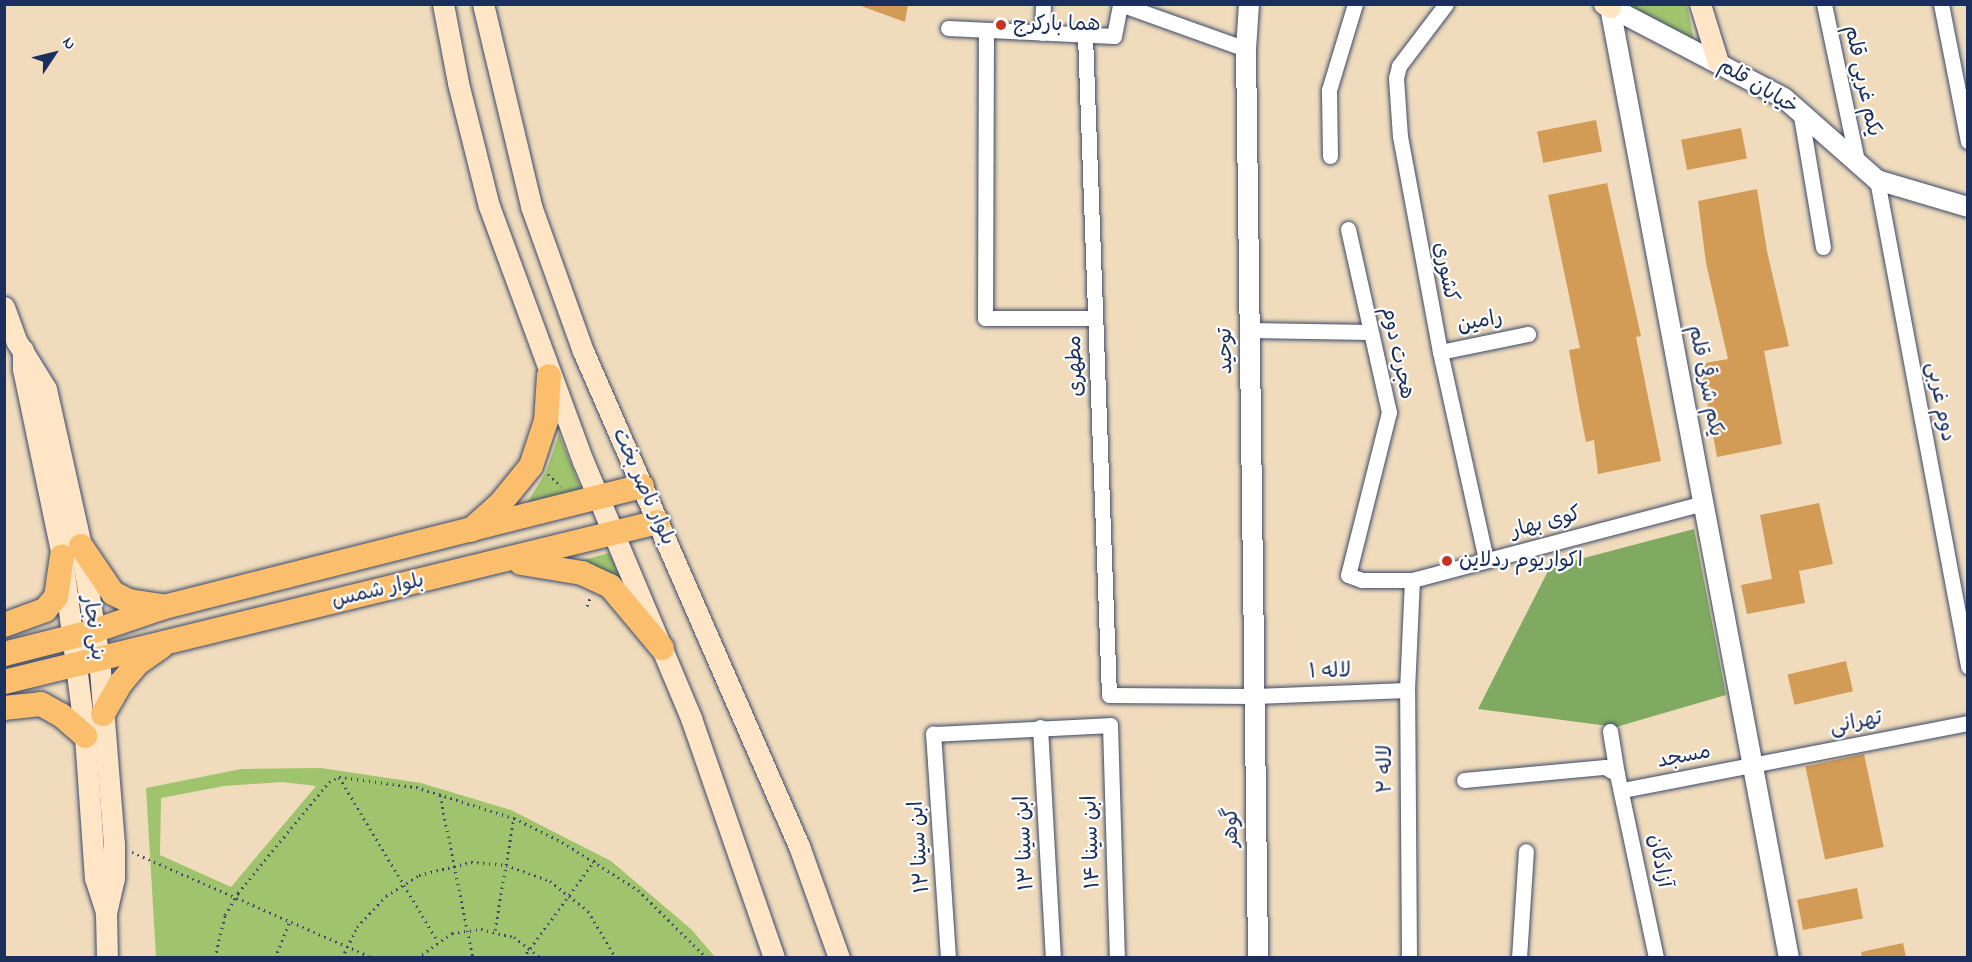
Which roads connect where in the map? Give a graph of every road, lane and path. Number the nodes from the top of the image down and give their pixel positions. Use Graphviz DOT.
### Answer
graph roads {
  1 [pos="443,4"];
  2 [pos="483,4"];
  3 [pos="1043,4"];
  4 [pos="1120,4"];
  5 [pos="1250,4"];
  6 [pos="1355,4"];
  7 [pos="1446,4"];
  8 [pos="1700,4"];
  9 [pos="1824,4"];
  10 [pos="1941,4"];
  11 [pos="1609,5"];
  12 [pos="948,28"];
  13 [pos="986,30"];
  14 [pos="1042,33"];
  15 [pos="1084,35"];
  16 [pos="1246,49"];
  17 [pos="1718,62"];
  18 [pos="1800,110"];
  19 [pos="1968,141"];
  20 [pos="1330,156"];
  21 [pos="1858,166"];
  22 [pos="1877,180"];
  23 [pos="1968,207"];
  24 [pos="1348,229"];
  25 [pos="1823,247"];
  26 [pos="4,307"];
  27 [pos="1095,318"];
  28 [pos="1250,330"];
  29 [pos="1370,332"];
  30 [pos="1528,334"];
  31 [pos="15,345"];
  32 [pos="1440,352"];
  33 [pos="549,376"];
  34 [pos="642,486"];
  35 [pos="598,498"];
  36 [pos="1704,503"];
  37 [pos="658,522"];
  38 [pos="468,532"];
  39 [pos="612,533"];
  40 [pos="72,551"];
  41 [pos="1486,560"];
  42 [pos="497,562"];
  43 [pos="1362,580"];
  44 [pos="1412,580"];
  45 [pos="164,607"];
  46 [pos="4,625"];
  47 [pos="83,634"];
  48 [pos="170,640"];
  49 [pos="662,648"];
  50 [pos="4,654"];
  51 [pos="87,660"];
  52 [pos="1968,667"];
  53 [pos="4,682"];
  54 [pos="1407,690"];
  55 [pos="1109,695"];
  56 [pos="1255,696"];
  57 [pos="4,708"];
  58 [pos="103,714"];
  59 [pos="1968,723"];
  60 [pos="1040,727"];
  61 [pos="1610,731"];
  62 [pos="85,736"];
  63 [pos="1753,765"];
  64 [pos="1611,771"];
  65 [pos="339,777"];
  66 [pos="1464,780"];
  67 [pos="1623,790"];
  68 [pos="440,795"];
  69 [pos="514,818"];
  70 [pos="114,844"];
  71 [pos="1526,851"];
  72 [pos="595,860"];
  73 [pos="454,864"];
  74 [pos="506,865"];
  75 [pos="403,883"];
  76 [pos="570,894"];
  77 [pos="235,897"];
  78 [pos="106,914"];
  79 [pos="290,921"];
  80 [pos="467,930"];
  81 [pos="495,930"];
  82 [pos="437,940"];
  83 [pos="347,946"];
  84 [pos="531,947"];
  85 [pos="107,957"];
  86 [pos="215,957"];
  87 [pos="275,957"];
  88 [pos="342,957"];
  89 [pos="374,957"];
  90 [pos="417,957"];
  91 [pos="473,957"];
  92 [pos="523,957"];
  93 [pos="541,957"];
  94 [pos="616,957"];
  95 [pos="707,957"];
  96 [pos="774,957"];
  97 [pos="839,957"];
  98 [pos="948,957"];
  99 [pos="1053,957"];
  100 [pos="1117,957"];
  101 [pos="1258,957"];
  102 [pos="1409,957"];
  103 [pos="1519,957"];
  104 [pos="1656,957"];
  105 [pos="1789,957"];
  1 -- 33 [label="main road, بلوار ناصر بخت"];
  2 -- 34 [label="main road, بلوار ناصر بخت"];
  3 -- 14 [label="street"];
  4 -- 15 [label="street"];
  4 -- 16 [label="street"];
  5 -- 16 [label="street, توحید"];
  6 -- 20 [label="street"];
  7 -- 32 [label="street, کشوری"];
  8 -- 17 [label="main road"];
  9 -- 21 [label="street, یکم غربی قلم"];
  10 -- 19 [label="street"];
  11 -- 17 [label="street, خیابان قلم"];
  11 -- 36 [label="street, یکم شرقی قلم"];
  12 -- 13 [label="street"];
  13 -- 14 [label="street"];
  13 -- 27 [label="street"];
  14 -- 15 [label="street"];
  15 -- 27 [label="street, مطهری"];
  16 -- 28 [label="street, توحید"];
  17 -- 18 [label="street, خیابان قلم"];
  18 -- 21 [label="street, خیابان قلم"];
  18 -- 25 [label="street"];
  21 -- 22 [label="street, خیابان قلم"];
  22 -- 23 [label="street, خیابان قلم"];
  22 -- 52 [label="street, دوم غربی"];
  24 -- 29 [label="street, هجرت دوم"];
  26 -- 31 [label="main road, بنی نجار"];
  27 -- 55 [label="street, مطهری"];
  28 -- 29 [label="street"];
  28 -- 56 [label="street, توحید"];
  29 -- 43 [label="street, هجرت دوم"];
  30 -- 32 [label="street, رامین"];
  31 -- 40 [label="main road, بنی نجار"];
  32 -- 41 [label="street, کشوری"];
  33 -- 35 [label="main road, بلوار ناصر بخت"];
  33 -- 38 [label="main road"];
  34 -- 35 [label="main road, بلوار شمس"];
  34 -- 37 [label="main road, بلوار ناصر بخت"];
  35 -- 38 [label="main road, بلوار شمس"];
  35 -- 39 [label="main road, بلوار ناصر بخت"];
  36 -- 41 [label="street, کوی بهار"];
  36 -- 63 [label="street, یکم شرقی قلم"];
  37 -- 39 [label="main road, بلوار شمس"];
  37 -- 97 [label="main road, بلوار ناصر بخت"];
  38 -- 45 [label="main road, بلوار شمس"];
  39 -- 42 [label="main road, بلوار شمس"];
  39 -- 49 [label="main road, بلوار ناصر بخت"];
  40 -- 45 [label="main road"];
  40 -- 46 [label="main road"];
  40 -- 47 [label="main road, بنی نجار"];
  41 -- 44 [label="street, کوی بهار"];
  42 -- 48 [label="main road, بلوار شمس"];
  42 -- 49 [label="main road"];
  43 -- 44 [label="street, کوی بهار"];
  44 -- 54 [label="street, لاله ۲"];
  45 -- 47 [label="main road, بلوار شمس"];
  47 -- 50 [label="main road, بلوار شمس"];
  47 -- 51 [label="main road, بنی نجار"];
  48 -- 51 [label="main road, بلوار شمس"];
  48 -- 58 [label="main road"];
  49 -- 96 [label="main road, بلوار ناصر بخت"];
  51 -- 53 [label="main road, بلوار شمس"];
  51 -- 58 [label="main road, بنی نجار"];
  51 -- 62 [label="main road, بنی نجار"];
  54 -- 56 [label="street, لاله ۱"];
  54 -- 102 [label="street, لاله ۲"];
  55 -- 56 [label="street, لاله ۱"];
  56 -- 101 [label="street, گوهر"];
  57 -- 62 [label="main road"];
  58 -- 70 [label="main road, بنی نجار"];
  59 -- 63 [label="street, تهرانی"];
  60 -- 98 [label="street, ابن سینا ۱۲"];
  60 -- 99 [label="street, ابن سینا ۱۳"];
  60 -- 100 [label="street, ابن سینا ۱۴"];
  61 -- 64 [label="street, آزادگان"];
  62 -- 78 [label="main road, بنی نجار"];
  63 -- 67 [label="street, مسجد"];
  63 -- 105 [label="street, یکم شرقی قلم"];
  64 -- 66 [label="street"];
  64 -- 67 [label="street, آزادگان"];
  65 -- 68 [label="path"];
  65 -- 75 [label="path"];
  65 -- 77 [label="path"];
  67 -- 104 [label="street, آزادگان"];
  68 -- 69 [label="path"];
  68 -- 73 [label="path"];
  69 -- 72 [label="path"];
  69 -- 74 [label="path"];
  70 -- 77 [label="path"];
  70 -- 78 [label="main road, بنی نجار"];
  71 -- 103 [label="street"];
  72 -- 76 [label="path"];
  72 -- 95 [label="path"];
  73 -- 74 [label="path"];
  73 -- 75 [label="path"];
  73 -- 80 [label="path"];
  74 -- 76 [label="path"];
  74 -- 81 [label="path"];
  75 -- 82 [label="path"];
  75 -- 83 [label="path"];
  76 -- 84 [label="path"];
  76 -- 94 [label="path"];
  77 -- 79 [label="path"];
  77 -- 86 [label="path"];
  78 -- 85 [label="main road, بنی نجار"];
  79 -- 83 [label="path"];
  79 -- 87 [label="path"];
  80 -- 81 [label="path"];
  80 -- 82 [label="path"];
  80 -- 91 [label="path"];
  81 -- 84 [label="path"];
  82 -- 90 [label="path"];
  83 -- 88 [label="path"];
  83 -- 89 [label="path"];
  84 -- 92 [label="path"];
  84 -- 93 [label="path"];
}
